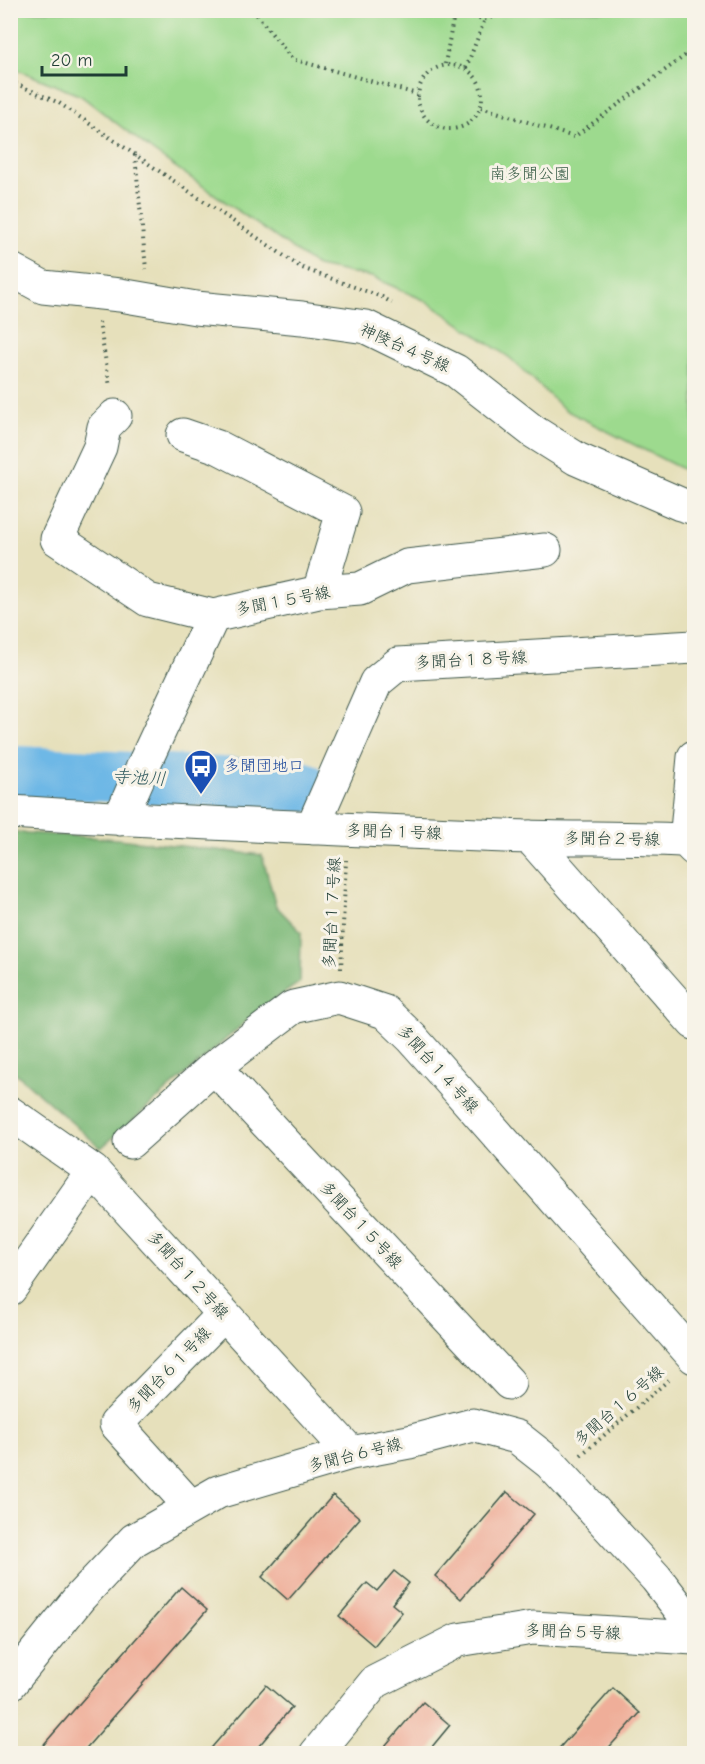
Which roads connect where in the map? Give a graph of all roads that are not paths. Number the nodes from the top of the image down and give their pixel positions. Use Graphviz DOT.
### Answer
graph roads {
  1 [pos="10,270"];
  2 [pos="115,416"];
  3 [pos="183,435"];
  4 [pos="694,508"];
  5 [pos="545,550"];
  6 [pos="319,592"];
  7 [pos="213,616"];
  8 [pos="694,647"];
  9 [pos="694,757"];
  10 [pos="10,812"];
  11 [pos="120,819"];
  12 [pos="312,828"];
  13 [pos="530,837"];
  14 [pos="692,844"];
  15 [pos="694,1023"];
  16 [pos="214,1066"];
  17 [pos="10,1113"];
  18 [pos="130,1142"];
  19 [pos="93,1171"];
  20 [pos="10,1289"];
  21 [pos="224,1314"];
  22 [pos="686,1365"];
  23 [pos="509,1383"];
  24 [pos="351,1453"];
  25 [pos="190,1508"];
  26 [pos="694,1627"];
  27 [pos="694,1638"];
  28 [pos="10,1684"];
  29 [pos="316,1754"];
  1 -- 4 [label="street, 神陵台４号線"];
  2 -- 7 [label="street"];
  3 -- 6 [label="street"];
  5 -- 6 [label="street, 多聞１５号線"];
  6 -- 7 [label="street, 多聞１５号線"];
  7 -- 11 [label="street, 多聞１５号線"];
  8 -- 12 [label="street, 多聞台１８号線"];
  9 -- 14 [label="street"];
  10 -- 11 [label="street, 多聞台１号線"];
  11 -- 12 [label="street, 多聞台１号線"];
  12 -- 13 [label="street, 多聞台１号線"];
  13 -- 14 [label="street, 多聞台２号線"];
  13 -- 15 [label="street"];
  16 -- 18 [label="street"];
  16 -- 22 [label="street, 多聞台１４号線"];
  16 -- 23 [label="street, 多聞台１５号線"];
  17 -- 19 [label="street, 多聞台１２号線"];
  19 -- 20 [label="street"];
  19 -- 21 [label="street, 多聞台１２号線"];
  21 -- 24 [label="street, 多聞台１２号線"];
  21 -- 25 [label="street, 多聞台６１号線"];
  24 -- 25 [label="street, 多聞台６号線"];
  24 -- 26 [label="street, 多聞台６号線"];
  25 -- 28 [label="street, 多聞台６号線"];
  27 -- 29 [label="street, 多聞台５号線"];
}
